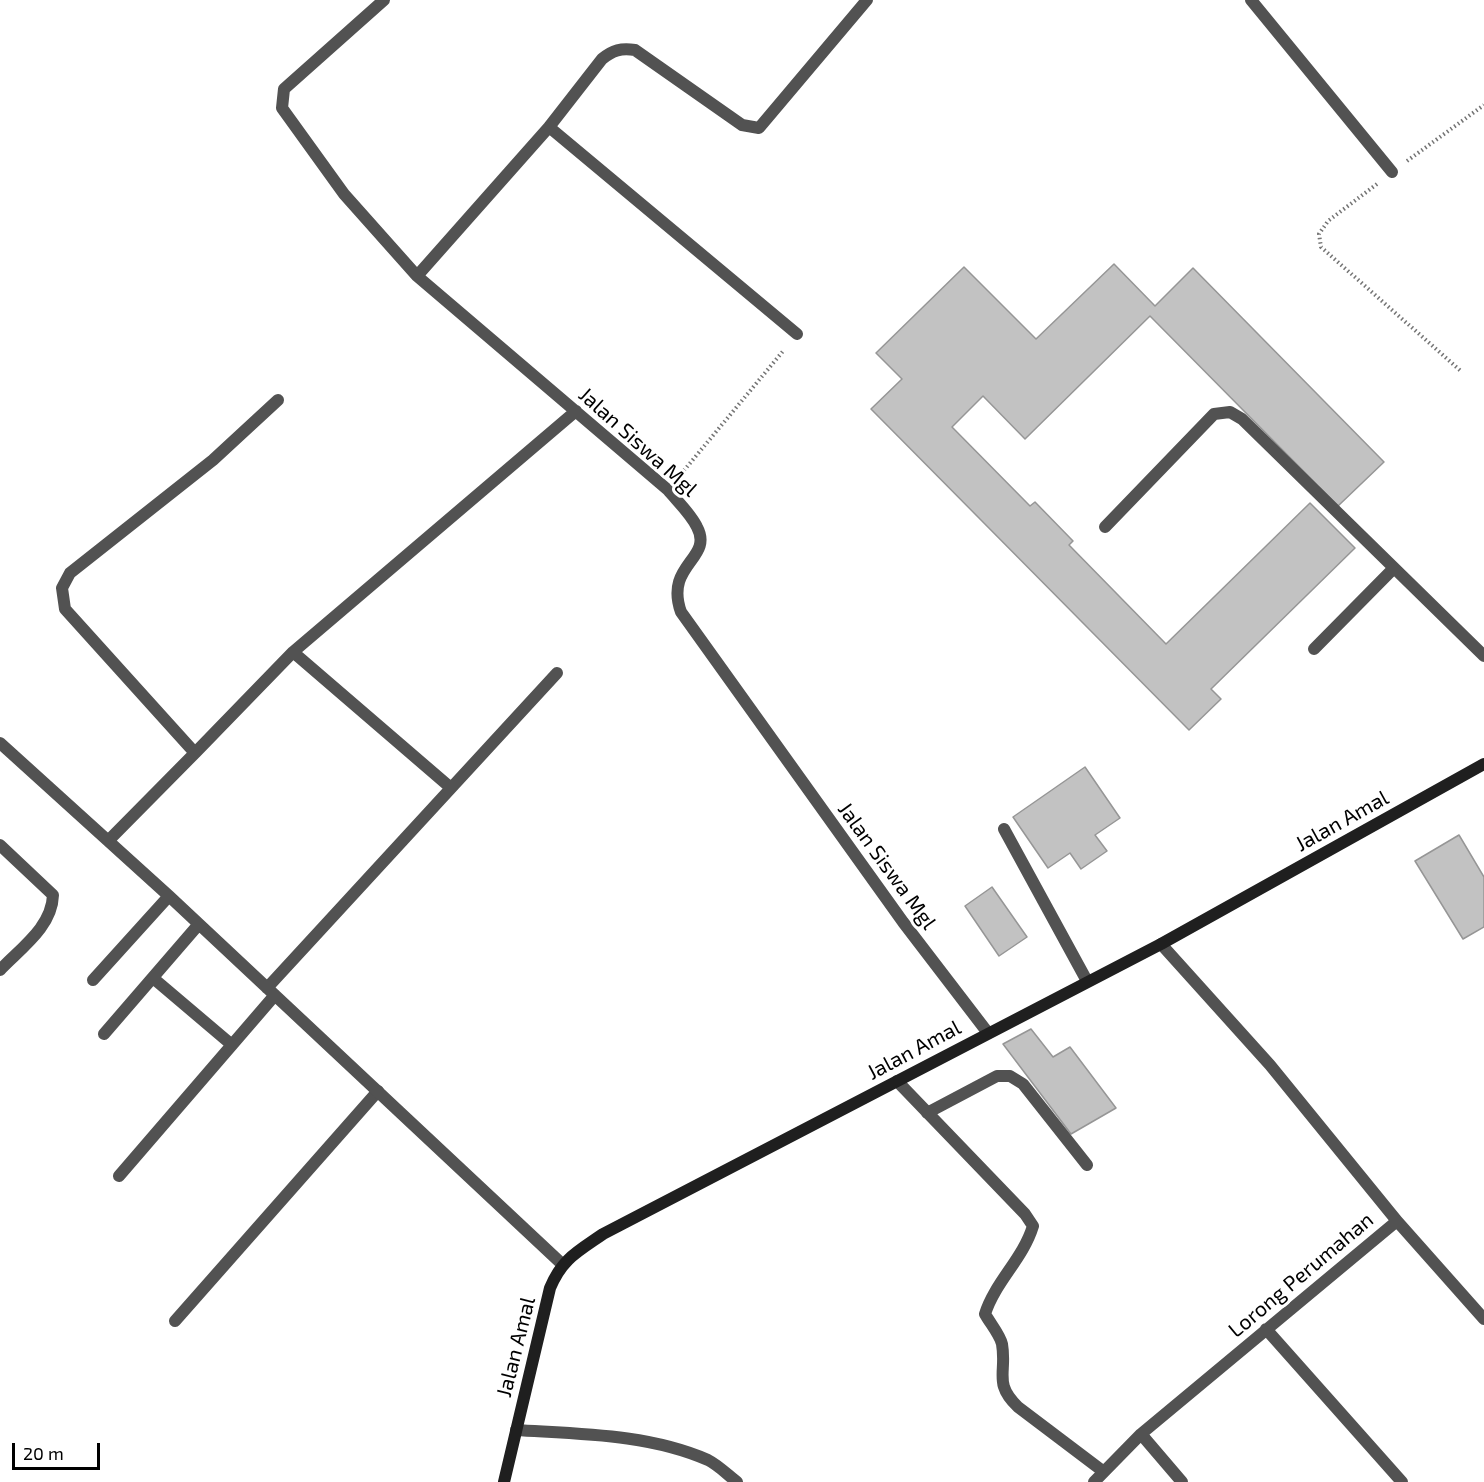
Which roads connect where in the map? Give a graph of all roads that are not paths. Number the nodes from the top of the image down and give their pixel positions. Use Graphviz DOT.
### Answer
graph roads {
  1 [pos="384,0"];
  2 [pos="867,0"];
  3 [pos="1251,0"];
  4 [pos="549,128"];
  5 [pos="1392,172"];
  6 [pos="417,276"];
  7 [pos="797,334"];
  8 [pos="278,400"];
  9 [pos="576,411"];
  10 [pos="1105,527"];
  11 [pos="1394,568"];
  12 [pos="1314,649"];
  13 [pos="293,652"];
  14 [pos="1484,656"];
  15 [pos="557,674"];
  16 [pos="0,742"];
  17 [pos="195,753"];
  18 [pos="1484,764"];
  19 [pos="451,788"];
  20 [pos="1004,829"];
  21 [pos="109,840"];
  22 [pos="0,845"];
  23 [pos="169,896"];
  24 [pos="199,924"];
  25 [pos="1161,944"];
  26 [pos="0,970"];
  27 [pos="153,978"];
  28 [pos="93,980"];
  29 [pos="1087,981"];
  30 [pos="271,992"];
  31 [pos="988,1033"];
  32 [pos="104,1034"];
  33 [pos="232,1045"];
  34 [pos="897,1081"];
  35 [pos="378,1091"];
  36 [pos="927,1113"];
  37 [pos="1087,1165"];
  38 [pos="119,1176"];
  39 [pos="1397,1221"];
  40 [pos="562,1264"];
  41 [pos="1484,1319"];
  42 [pos="175,1321"];
  43 [pos="1266,1329"];
  44 [pos="516,1430"];
  45 [pos="1142,1434"];
  46 [pos="1104,1472"];
  47 [pos="504,1482"];
  48 [pos="737,1482"];
  49 [pos="1094,1482"];
  50 [pos="1182,1482"];
  51 [pos="1402,1482"];
  1 -- 6 [label="street, Jalan Siswa Mgl"];
  2 -- 4 [label="street"];
  3 -- 5 [label="street"];
  4 -- 6 [label="street"];
  4 -- 7 [label="street"];
  6 -- 9 [label="street, Jalan Siswa Mgl"];
  8 -- 17 [label="street"];
  9 -- 13 [label="street"];
  9 -- 31 [label="street, Jalan Siswa Mgl"];
  10 -- 11 [label="street"];
  11 -- 12 [label="street"];
  11 -- 14 [label="street"];
  13 -- 17 [label="street"];
  13 -- 19 [label="street"];
  15 -- 19 [label="street"];
  16 -- 21 [label="street"];
  17 -- 21 [label="street"];
  18 -- 25 [label="street, Jalan Amal"];
  19 -- 30 [label="street"];
  20 -- 29 [label="street"];
  21 -- 23 [label="street"];
  22 -- 26 [label="street"];
  23 -- 24 [label="street"];
  23 -- 28 [label="street"];
  24 -- 27 [label="street"];
  24 -- 30 [label="street"];
  25 -- 29 [label="street, Jalan Amal"];
  25 -- 39 [label="street, Lorong Perumahan"];
  27 -- 32 [label="street"];
  27 -- 33 [label="street"];
  29 -- 31 [label="street, Jalan Amal"];
  30 -- 33 [label="street"];
  30 -- 35 [label="street"];
  31 -- 34 [label="street, Jalan Amal"];
  33 -- 38 [label="street"];
  34 -- 36 [label="street"];
  34 -- 40 [label="street, Jalan Amal"];
  35 -- 40 [label="street"];
  35 -- 42 [label="street"];
  36 -- 37 [label="street"];
  36 -- 46 [label="street"];
  39 -- 41 [label="street"];
  39 -- 43 [label="street, Lorong Perumahan"];
  40 -- 44 [label="street, Jalan Amal"];
  43 -- 45 [label="street, Lorong Perumahan"];
  43 -- 51 [label="street"];
  44 -- 47 [label="street, Jalan Amal"];
  44 -- 48 [label="street"];
  45 -- 46 [label="street, Lorong Perumahan"];
  45 -- 50 [label="street"];
  46 -- 49 [label="street, Lorong Perumahan"];
}
